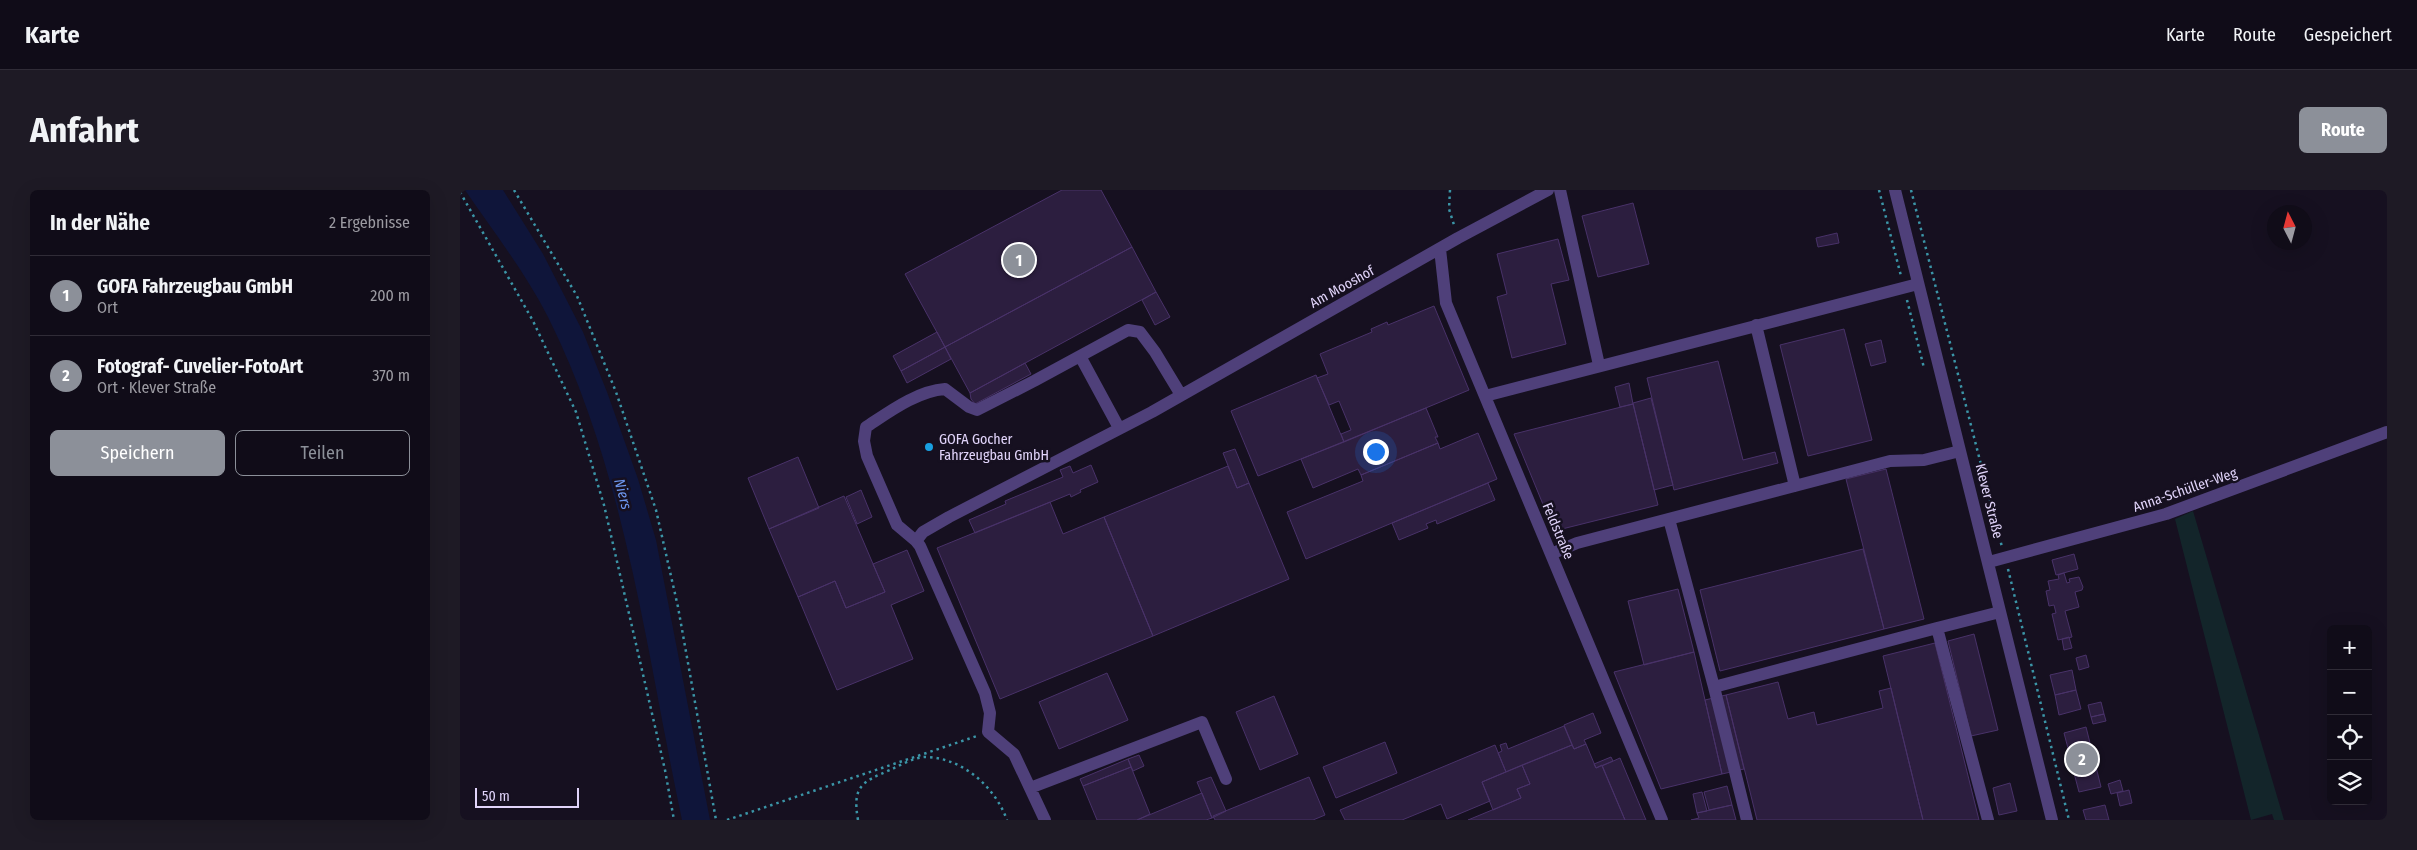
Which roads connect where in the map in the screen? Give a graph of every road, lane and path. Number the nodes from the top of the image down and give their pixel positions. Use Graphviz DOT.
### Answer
graph roads {
  1 [pos="514,190"];
  2 [pos="1450,190"];
  3 [pos="1548,190"];
  4 [pos="1560,190"];
  5 [pos="1895,190"];
  6 [pos="1911,190"];
  7 [pos="460,192"];
  8 [pos="1458,238"];
  9 [pos="1440,249"];
  10 [pos="1918,284"];
  11 [pos="1756,325"];
  12 [pos="1080,356"];
  13 [pos="1599,365"];
  14 [pos="1181,396"];
  15 [pos="1485,396"];
  16 [pos="1119,428"];
  17 [pos="2387,432"];
  18 [pos="1960,451"];
  19 [pos="1795,486"];
  20 [pos="1669,519"];
  21 [pos="916,541"];
  22 [pos="1551,554"];
  23 [pos="2005,559"];
  24 [pos="1989,562"];
  25 [pos="2000,612"];
  26 [pos="1938,628"];
  27 [pos="1714,687"];
  28 [pos="988,732"];
  29 [pos="1226,779"];
  30 [pos="1030,788"];
  31 [pos="2047,819"];
  32 [pos="674,820"];
  33 [pos="716,820"];
  34 [pos="727,820"];
  35 [pos="858,820"];
  36 [pos="1007,820"];
  37 [pos="1045,820"];
  38 [pos="1662,820"];
  39 [pos="1746,820"];
  40 [pos="1988,820"];
  41 [pos="2069,820"];
  1 -- 33 [label="path"];
  2 -- 8 [label="path"];
  3 -- 8 [label="street, Am Mooshof"];
  4 -- 13 [label="street"];
  5 -- 10 [label="street, Klever Straße"];
  6 -- 23 [label="path"];
  7 -- 32 [label="path"];
  8 -- 9 [label="street, Am Mooshof"];
  9 -- 14 [label="street, Am Mooshof"];
  9 -- 15 [label="street, Feldstraße"];
  10 -- 11 [label="street"];
  10 -- 18 [label="street, Klever Straße"];
  11 -- 13 [label="street"];
  11 -- 19 [label="street"];
  12 -- 14 [label="street"];
  12 -- 16 [label="street"];
  12 -- 21 [label="street"];
  13 -- 15 [label="street"];
  14 -- 16 [label="street, Am Mooshof"];
  15 -- 22 [label="street, Feldstraße"];
  16 -- 21 [label="street, Am Mooshof"];
  17 -- 23 [label="street, Anna-Schüller-Weg"];
  18 -- 19 [label="street"];
  18 -- 24 [label="street, Klever Straße"];
  19 -- 20 [label="street"];
  20 -- 22 [label="street"];
  20 -- 27 [label="street"];
  21 -- 28 [label="street"];
  22 -- 38 [label="street, Feldstraße"];
  23 -- 24 [label="street, Anna-Schüller-Weg"];
  23 -- 41 [label="path"];
  24 -- 25 [label="street, Klever Straße"];
  25 -- 26 [label="street"];
  25 -- 31 [label="street, Klever Straße"];
  26 -- 27 [label="street"];
  26 -- 40 [label="street"];
  27 -- 39 [label="street"];
  28 -- 30 [label="street"];
  28 -- 34 [label="path"];
  29 -- 30 [label="street"];
  30 -- 37 [label="street"];
  35 -- 36 [label="path"];
}
